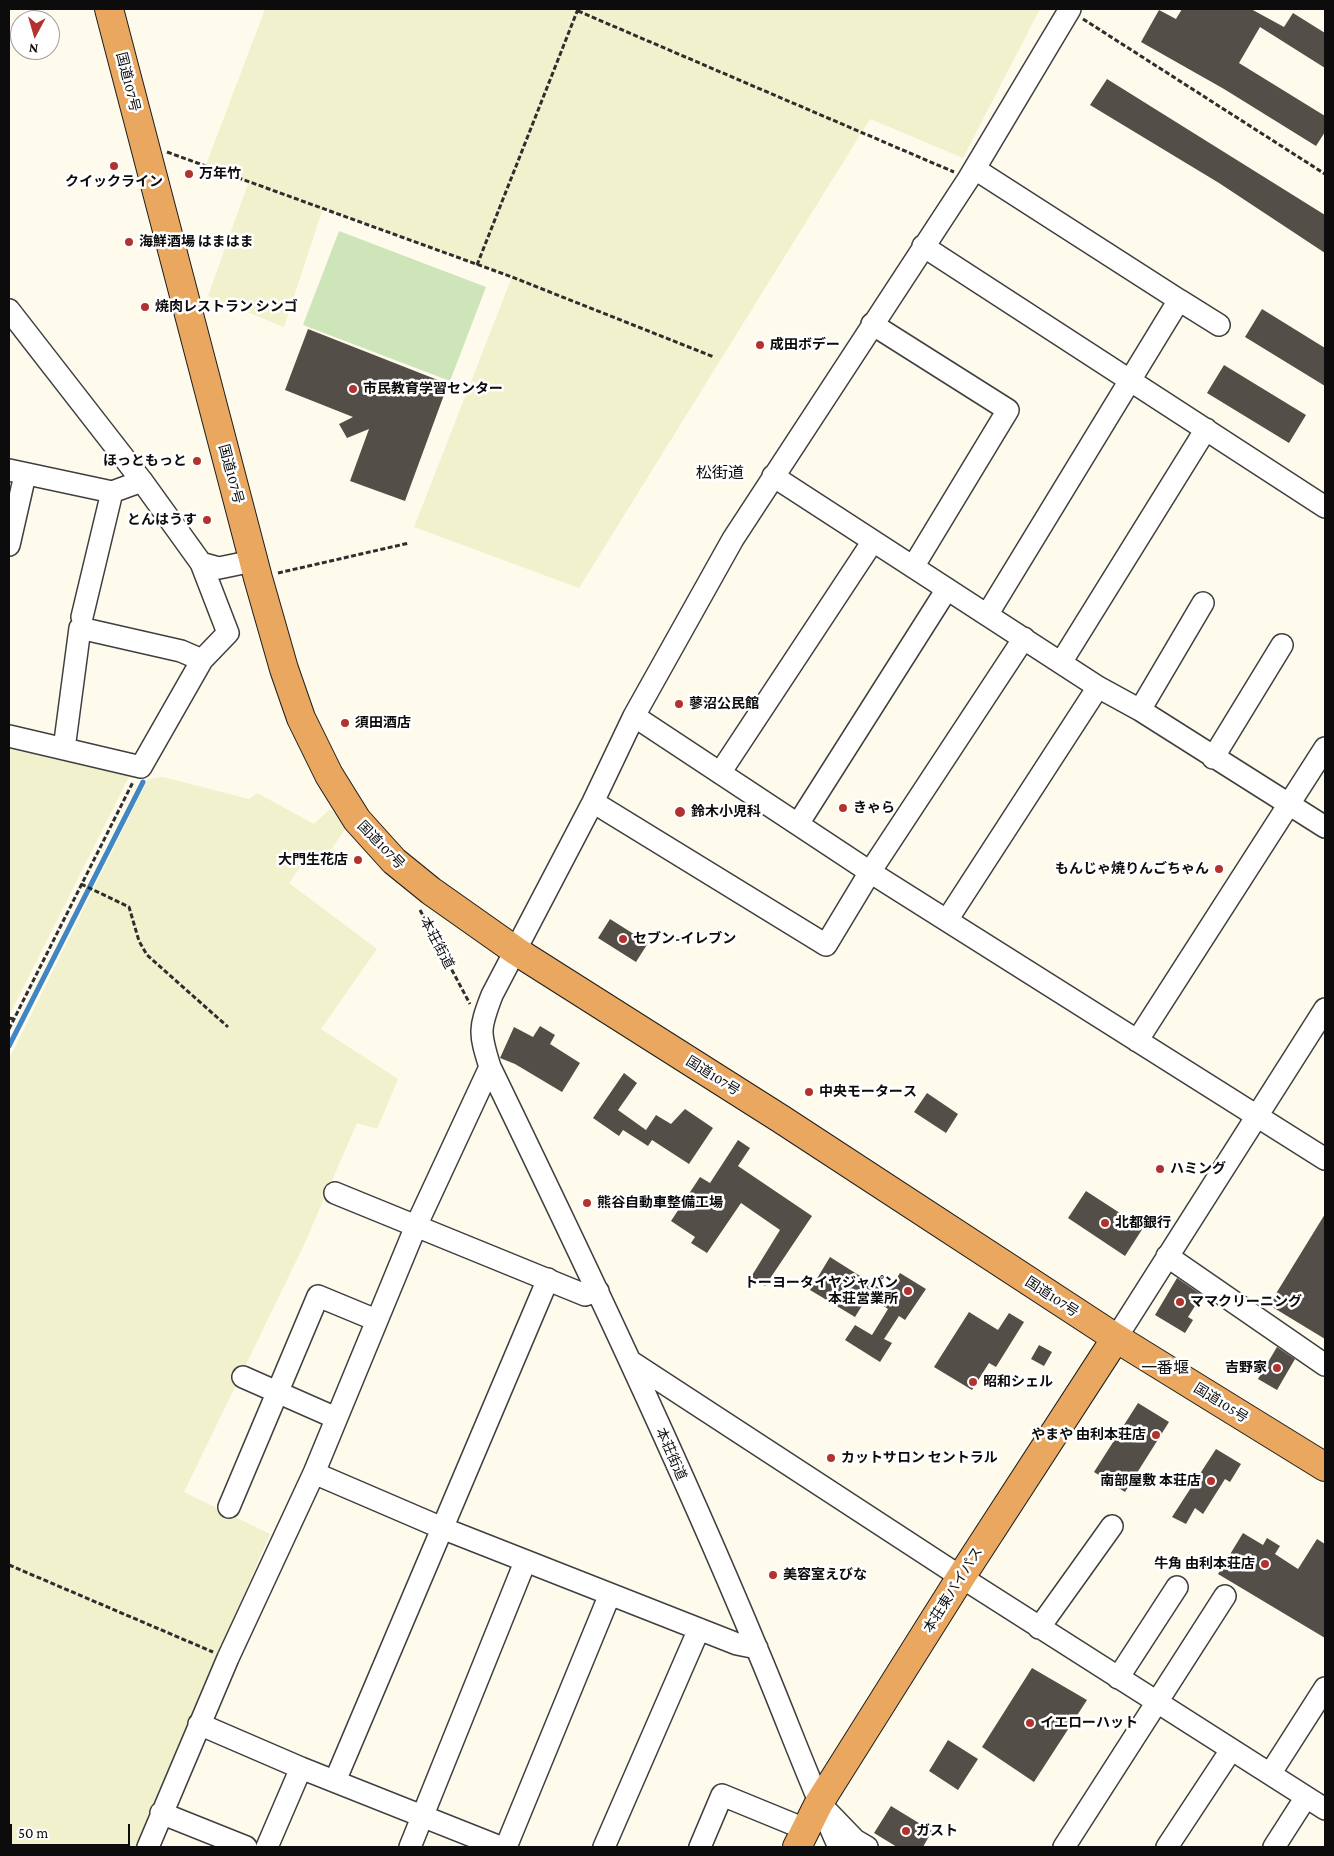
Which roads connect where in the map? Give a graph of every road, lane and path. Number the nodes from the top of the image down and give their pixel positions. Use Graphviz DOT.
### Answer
graph roads {
  1 [pos="109,9"];
  2 [pos="578,10"];
  3 [pos="1070,10"];
  4 [pos="144,144"];
  5 [pos="972,173"];
  6 [pos="1325,174"];
  7 [pos="923,246"];
  8 [pos="477,265"];
  9 [pos="1179,300"];
  10 [pos="9,310"];
  11 [pos="872,324"];
  12 [pos="1219,325"];
  13 [pos="714,357"];
  14 [pos="1131,381"];
  15 [pos="1206,428"];
  16 [pos="17,472"];
  17 [pos="773,476"];
  18 [pos="142,482"];
  19 [pos="112,492"];
  20 [pos="1325,507"];
  21 [pos="874,541"];
  22 [pos="408,543"];
  23 [pos="9,545"];
  24 [pos="201,564"];
  25 [pos="913,566"];
  26 [pos="255,569"];
  27 [pos="947,589"];
  28 [pos="1203,603"];
  29 [pos="987,615"];
  30 [pos="82,617"];
  31 [pos="1024,638"];
  32 [pos="1282,645"];
  33 [pos="202,660"];
  34 [pos="1062,662"];
  35 [pos="1098,686"];
  36 [pos="1140,710"];
  37 [pos="634,716"];
  38 [pos="9,736"];
  39 [pos="1325,748"];
  40 [pos="64,749"];
  41 [pos="1213,758"];
  42 [pos="141,767"];
  43 [pos="720,773"];
  44 [pos="593,802"];
  45 [pos="1291,803"];
  46 [pos="798,824"];
  47 [pos="1325,826"];
  48 [pos="870,872"];
  49 [pos="81,884"];
  50 [pos="417,904"];
  51 [pos="948,920"];
  52 [pos="516,951"];
  53 [pos="1325,1008"];
  54 [pos="9,1018"];
  55 [pos="14,1019"];
  56 [pos="480,1024"];
  57 [pos="228,1027"];
  58 [pos="9,1029"];
  59 [pos="1138,1041"];
  60 [pos="490,1067"];
  61 [pos="1257,1115"];
  62 [pos="1325,1158"];
  63 [pos="335,1193"];
  64 [pos="416,1226"];
  65 [pos="1167,1256"];
  66 [pos="548,1278"];
  67 [pos="598,1291"];
  68 [pos="376,1320"];
  69 [pos="1116,1338"];
  70 [pos="630,1360"];
  71 [pos="1325,1365"];
  72 [pos="243,1377"];
  73 [pos="278,1392"];
  74 [pos="336,1418"];
  75 [pos="1325,1467"];
  76 [pos="314,1473"];
  77 [pos="228,1507"];
  78 [pos="1112,1526"];
  79 [pos="442,1528"];
  80 [pos="525,1562"];
  81 [pos="9,1565"];
  82 [pos="961,1577"];
  83 [pos="1177,1587"];
  84 [pos="610,1594"];
  85 [pos="1226,1596"];
  86 [pos="1039,1628"];
  87 [pos="699,1629"];
  88 [pos="757,1648"];
  89 [pos="228,1658"];
  90 [pos="1118,1678"];
  91 [pos="1325,1688"];
  92 [pos="1156,1702"];
  93 [pos="200,1724"];
  94 [pos="1231,1750"];
  95 [pos="301,1768"];
  96 [pos="1270,1774"];
  97 [pos="335,1781"];
  98 [pos="1306,1797"];
  99 [pos="819,1803"];
  100 [pos="1325,1809"];
  101 [pos="161,1813"];
  102 [pos="423,1816"];
  103 [pos="801,1838"];
  104 [pos="148,1847"];
  105 [pos="246,1847"];
  106 [pos="267,1847"];
  107 [pos="410,1847"];
  108 [pos="500,1847"];
  109 [pos="506,1847"];
  110 [pos="604,1847"];
  111 [pos="700,1847"];
  112 [pos="839,1847"];
  113 [pos="867,1847"];
  114 [pos="1064,1847"];
  115 [pos="1167,1847"];
  116 [pos="1274,1847"];
  1 -- 4 [label="highway, 国道107号"];
  2 -- 5 [label="path"];
  2 -- 8 [label="path"];
  3 -- 5 [label="street"];
  3 -- 6 [label="path"];
  4 -- 8 [label="path"];
  4 -- 26 [label="highway, 国道107号"];
  5 -- 7 [label="street"];
  5 -- 9 [label="street"];
  7 -- 11 [label="street"];
  7 -- 14 [label="street"];
  8 -- 13 [label="path"];
  9 -- 12 [label="street"];
  9 -- 14 [label="street"];
  10 -- 18 [label="street"];
  11 -- 17 [label="street"];
  11 -- 25 [label="street"];
  14 -- 15 [label="street"];
  14 -- 29 [label="street"];
  15 -- 20 [label="street"];
  15 -- 34 [label="street"];
  16 -- 19 [label="street"];
  16 -- 23 [label="street"];
  17 -- 21 [label="street"];
  17 -- 37 [label="street"];
  18 -- 19 [label="street"];
  18 -- 24 [label="street"];
  19 -- 30 [label="street"];
  21 -- 25 [label="street"];
  21 -- 43 [label="street"];
  22 -- 26 [label="path"];
  24 -- 26 [label="street"];
  24 -- 33 [label="street"];
  25 -- 27 [label="street"];
  26 -- 52 [label="highway, 国道107号"];
  27 -- 29 [label="street"];
  27 -- 46 [label="street"];
  28 -- 36 [label="street"];
  29 -- 31 [label="street"];
  31 -- 34 [label="street"];
  31 -- 48 [label="street"];
  32 -- 41 [label="street"];
  33 -- 40 [label="street"];
  33 -- 42 [label="street"];
  34 -- 35 [label="street"];
  35 -- 36 [label="street"];
  35 -- 51 [label="street"];
  36 -- 41 [label="street"];
  37 -- 43 [label="street"];
  37 -- 44 [label="street"];
  38 -- 40 [label="street"];
  39 -- 45 [label="street"];
  40 -- 42 [label="street"];
  41 -- 45 [label="street"];
  42 -- 49 [label="path"];
  43 -- 46 [label="street"];
  44 -- 48 [label="street"];
  44 -- 52 [label="street"];
  45 -- 47 [label="street"];
  45 -- 59 [label="street"];
  46 -- 48 [label="street"];
  48 -- 51 [label="street"];
  49 -- 55 [label="path"];
  49 -- 57 [label="path"];
  50 -- 56 [label="path, 本荘街道"];
  51 -- 59 [label="street"];
  52 -- 56 [label="street"];
  52 -- 69 [label="highway, 国道107号"];
  53 -- 61 [label="street"];
  54 -- 55 [label="path"];
  55 -- 58 [label="path"];
  56 -- 60 [label="street, 本荘街道"];
  59 -- 61 [label="street"];
  60 -- 64 [label="street"];
  60 -- 67 [label="street, 本荘街道"];
  61 -- 62 [label="street"];
  61 -- 65 [label="street"];
  63 -- 64 [label="street"];
  64 -- 66 [label="street"];
  64 -- 68 [label="street"];
  65 -- 69 [label="street"];
  65 -- 71 [label="street"];
  66 -- 67 [label="street"];
  66 -- 79 [label="street"];
  67 -- 70 [label="street, 本荘街道"];
  68 -- 73 [label="street"];
  68 -- 74 [label="street"];
  69 -- 75 [label="highway, 国道105号"];
  69 -- 82 [label="highway, 本荘東バイパス"];
  70 -- 82 [label="street"];
  70 -- 88 [label="street, 本荘街道"];
  72 -- 73 [label="street"];
  73 -- 74 [label="street"];
  73 -- 77 [label="street"];
  74 -- 76 [label="street"];
  76 -- 79 [label="street"];
  76 -- 89 [label="street"];
  78 -- 86 [label="street"];
  79 -- 80 [label="street"];
  79 -- 97 [label="street"];
  80 -- 84 [label="street"];
  80 -- 102 [label="street"];
  81 -- 89 [label="path"];
  82 -- 86 [label="street"];
  82 -- 99 [label="highway, 本荘東バイパス"];
  83 -- 90 [label="street"];
  84 -- 87 [label="street"];
  84 -- 109 [label="street"];
  85 -- 92 [label="street"];
  86 -- 90 [label="street"];
  87 -- 88 [label="street"];
  87 -- 110 [label="street"];
  88 -- 99 [label="street, 本荘街道"];
  89 -- 93 [label="street"];
  90 -- 92 [label="street"];
  91 -- 96 [label="street"];
  92 -- 94 [label="street"];
  92 -- 114 [label="street"];
  93 -- 95 [label="street"];
  93 -- 101 [label="street"];
  94 -- 96 [label="street"];
  94 -- 115 [label="street"];
  95 -- 97 [label="street"];
  95 -- 106 [label="street"];
  96 -- 98 [label="street"];
  97 -- 102 [label="street"];
  98 -- 100 [label="street"];
  98 -- 116 [label="street"];
  99 -- 103 [label="highway, 本荘東バイパス"];
  99 -- 112 [label="street, 本荘街道"];
  99 -- 113 [label="street"];
  101 -- 104 [label="street"];
  101 -- 105 [label="street"];
  102 -- 107 [label="street"];
  102 -- 108 [label="street"];
  103 -- 111 [label="street"];
}
